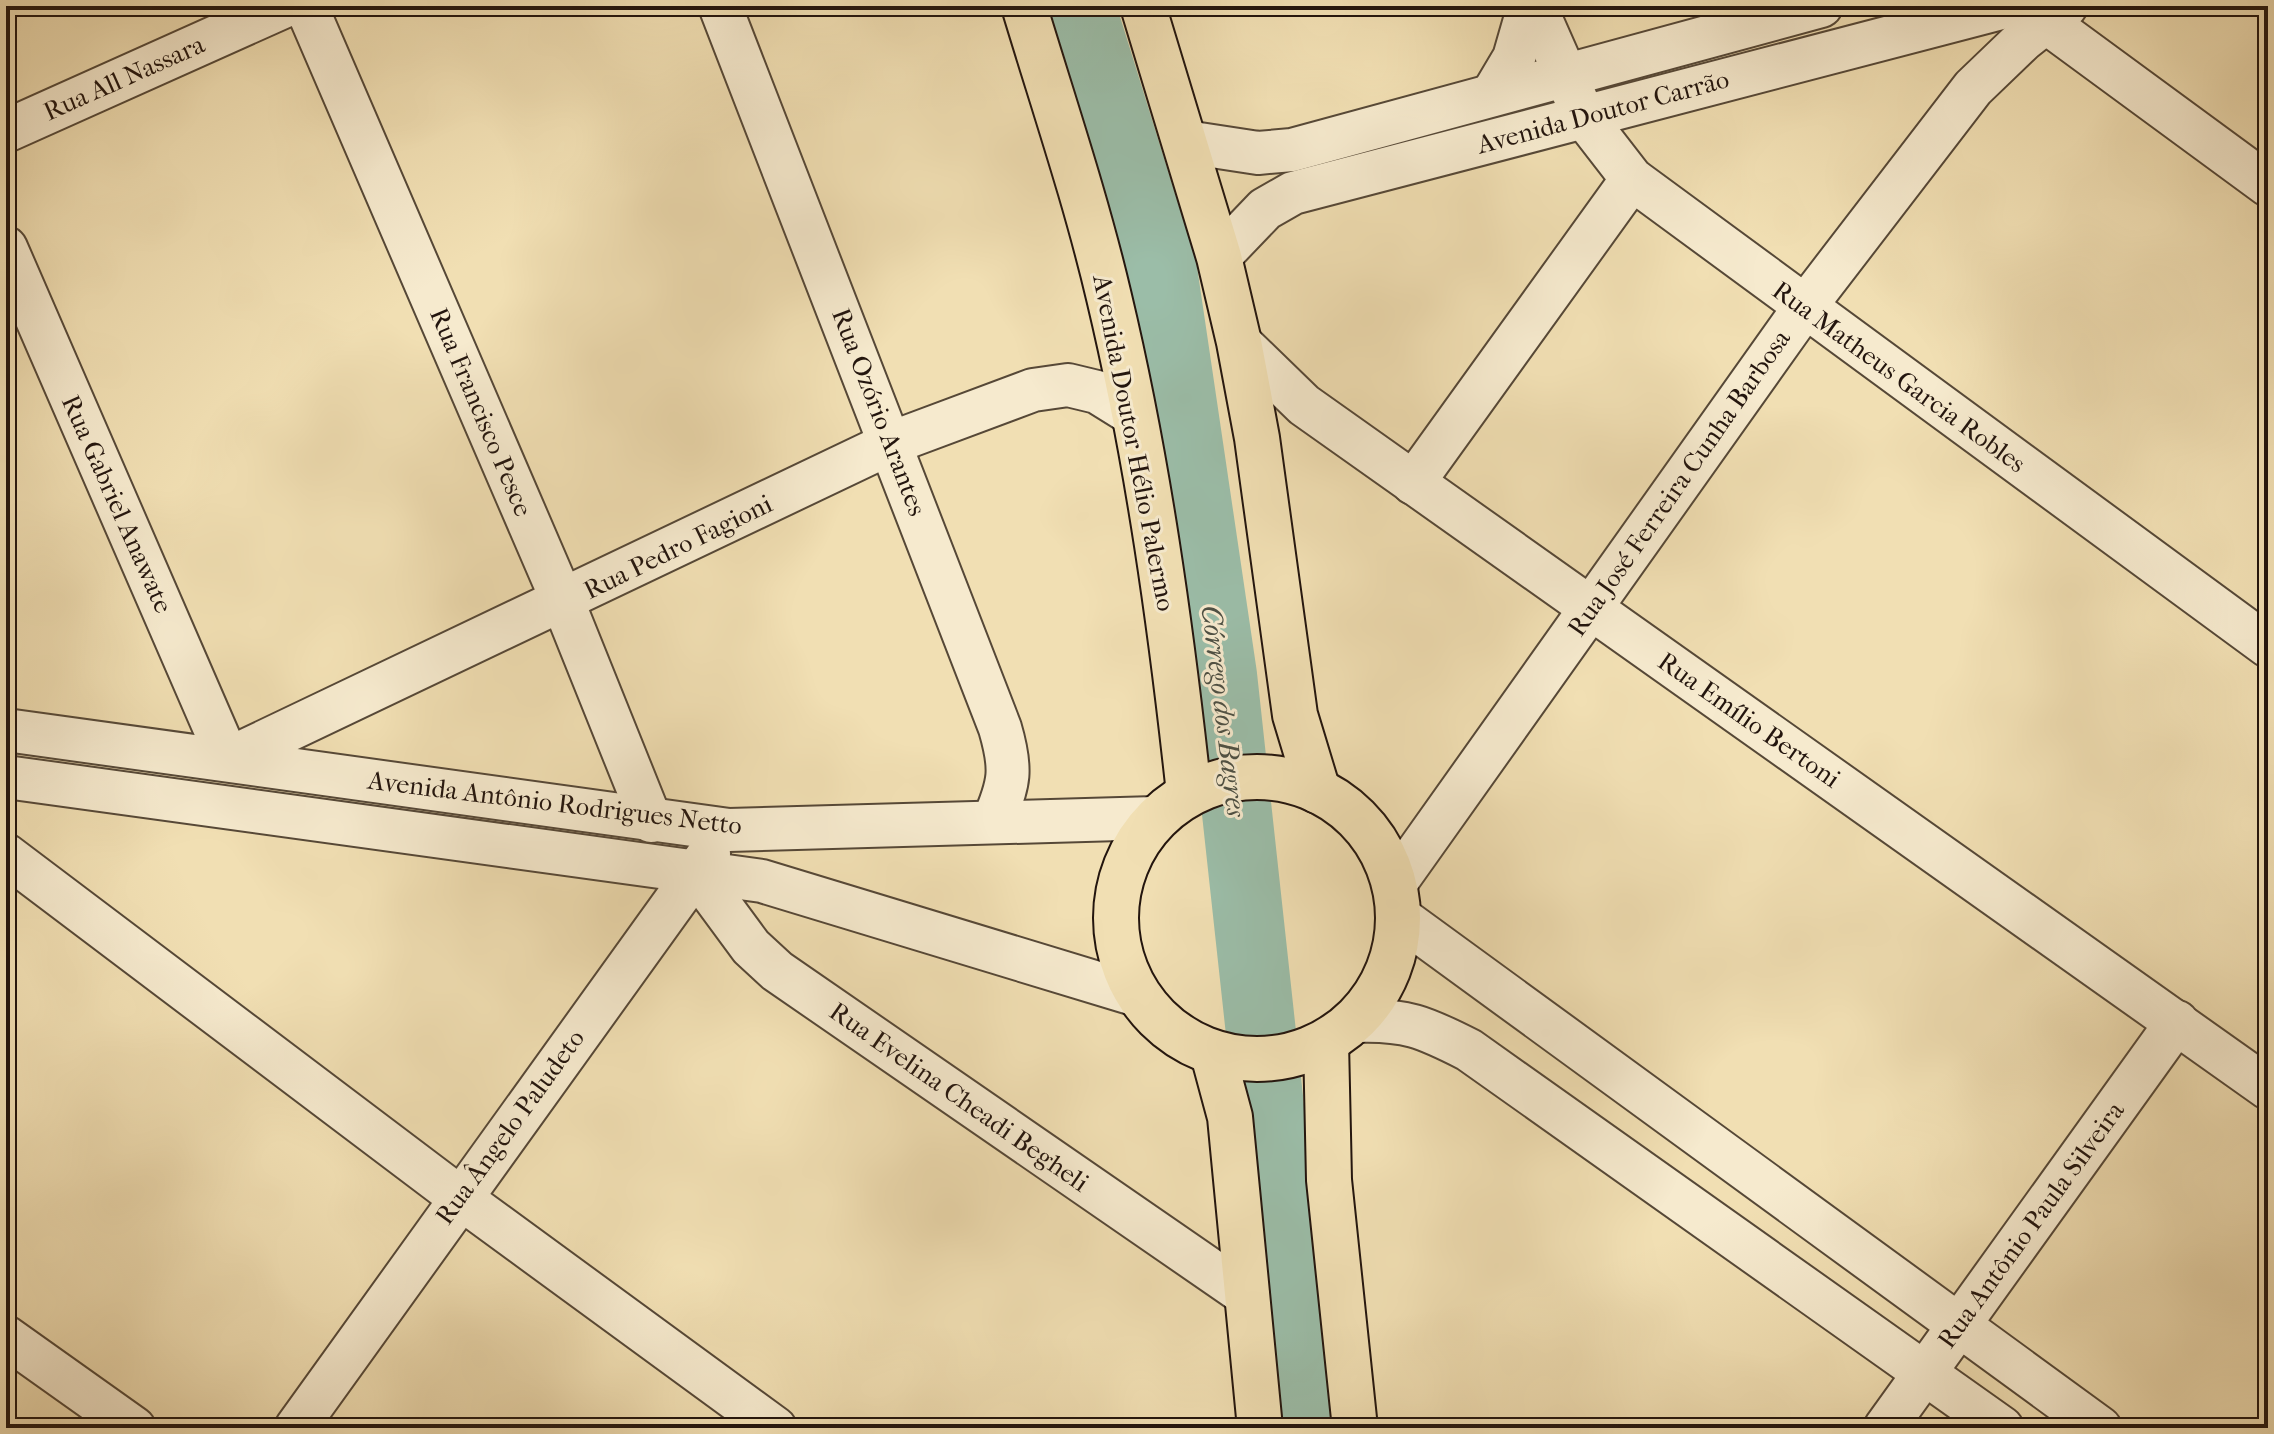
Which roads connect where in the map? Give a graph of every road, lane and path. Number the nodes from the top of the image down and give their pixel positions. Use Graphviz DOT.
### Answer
graph roads {
  1 [pos="285,6"];
  2 [pos="306,6"];
  3 [pos="720,6"];
  4 [pos="1024,6"];
  5 [pos="1143,6"];
  6 [pos="1532,6"];
  7 [pos="1821,6"];
  8 [pos="2040,11"];
  9 [pos="1939,24"];
  10 [pos="1565,74"];
  11 [pos="1973,88"];
  12 [pos="1492,95"];
  13 [pos="1584,117"];
  14 [pos="6,131"];
  15 [pos="1186,142"];
  16 [pos="1632,179"];
  17 [pos="2268,185"];
  18 [pos="6,248"];
  19 [pos="1219,257"];
  20 [pos="1804,308"];
  21 [pos="1239,342"];
  22 [pos="1134,415"];
  23 [pos="891,443"];
  24 [pos="1413,483"];
  25 [pos="563,602"];
  26 [pos="1590,608"];
  27 [pos="2268,646"];
  28 [pos="6,730"];
  29 [pos="228,759"];
  30 [pos="6,777"];
  31 [pos="1318,791"];
  32 [pos="1184,799"];
  33 [pos="651,821"];
  34 [pos="993,822"];
  35 [pos="729,830"];
  36 [pos="6,855"];
  37 [pos="695,871"];
  38 [pos="1396,900"];
  39 [pos="1137,995"];
  40 [pos="2177,1022"];
  41 [pos="1327,1039"];
  42 [pos="1229,1057"];
  43 [pos="2268,1088"];
  44 [pos="459,1197"];
  45 [pos="1248,1296"];
  46 [pos="1959,1326"];
  47 [pos="6,1337"];
  48 [pos="1925,1373"];
  49 [pos="134,1428"];
  50 [pos="296,1428"];
  51 [pos="775,1428"];
  52 [pos="1260,1428"];
  53 [pos="1355,1428"];
  54 [pos="1885,1428"];
  55 [pos="2002,1428"];
  56 [pos="2100,1428"];
  1 -- 14 [label="street, Rua All Nassara"];
  2 -- 25 [label="street, Rua Francisco Pesce"];
  3 -- 23 [label="street, Rua Ozório Arantes"];
  4 -- 22 [label="main road, Avenida Doutor Hélio Palermo"];
  5 -- 15 [label="main road"];
  6 -- 10 [label="street, Rua Matheus Garcia Robles"];
  6 -- 12 [label="street"];
  7 -- 10 [label="street, Avenida Doutor Carrão"];
  8 -- 9 [label="street, Avenida Doutor Carrão"];
  8 -- 11 [label="street, Rua José Ferreira Cunha Barbosa"];
  8 -- 17 [label="street"];
  9 -- 11 [label="street"];
  9 -- 13 [label="street, Avenida Doutor Carrão"];
  10 -- 12 [label="street, Avenida Doutor Carrão"];
  10 -- 13 [label="street, Rua Matheus Garcia Robles"];
  11 -- 20 [label="street, Rua José Ferreira Cunha Barbosa"];
  12 -- 15 [label="street, Avenida Doutor Carrão"];
  13 -- 16 [label="street, Rua Matheus Garcia Robles"];
  13 -- 19 [label="street, Avenida Doutor Carrão"];
  15 -- 19 [label="main road"];
  16 -- 20 [label="street, Rua Matheus Garcia Robles"];
  16 -- 24 [label="street"];
  18 -- 29 [label="street, Rua Gabriel Anawate"];
  19 -- 21 [label="main road"];
  20 -- 26 [label="street, Rua José Ferreira Cunha Barbosa"];
  20 -- 27 [label="street, Rua Matheus Garcia Robles"];
  21 -- 24 [label="street, Rua Emílio Bertoni"];
  21 -- 31 [label="main road"];
  22 -- 23 [label="street, Rua Pedro Fagioni"];
  22 -- 32 [label="main road, Avenida Doutor Hélio Palermo"];
  23 -- 25 [label="street, Rua Pedro Fagioni"];
  23 -- 34 [label="street, Rua Ozório Arantes"];
  24 -- 26 [label="street, Rua Emílio Bertoni"];
  25 -- 29 [label="street, Rua Pedro Fagioni"];
  25 -- 33 [label="street, Rua Francisco Pesce"];
  26 -- 38 [label="street, Rua José Ferreira Cunha Barbosa"];
  26 -- 40 [label="street, Rua Emílio Bertoni"];
  28 -- 29 [label="street, Avenida Antônio Rodrigues Netto"];
  29 -- 33 [label="street, Avenida Antônio Rodrigues Netto"];
  30 -- 37 [label="street, Avenida Antônio Rodrigues Netto"];
  31 -- 32 [label="main road"];
  31 -- 38 [label="main road"];
  32 -- 34 [label="street, Avenida Antônio Rodrigues Netto"];
  32 -- 39 [label="main road"];
  33 -- 35 [label="street, Avenida Antônio Rodrigues Netto"];
  34 -- 35 [label="street, Avenida Antônio Rodrigues Netto"];
  35 -- 37 [label="street, Rua Ângelo Paludeto"];
  36 -- 44 [label="street"];
  37 -- 39 [label="street, Avenida Antônio Rodrigues Netto"];
  37 -- 44 [label="street, Rua Ângelo Paludeto"];
  37 -- 45 [label="street, Rua Evelina Cheadi Begheli"];
  38 -- 41 [label="main road"];
  38 -- 46 [label="street"];
  39 -- 42 [label="main road"];
  40 -- 43 [label="street, Rua Emílio Bertoni"];
  40 -- 46 [label="street, Rua Antônio Paula Silveira"];
  41 -- 42 [label="main road"];
  41 -- 48 [label="street"];
  41 -- 53 [label="main road"];
  42 -- 45 [label="main road"];
  44 -- 50 [label="street, Rua Ângelo Paludeto"];
  44 -- 51 [label="street"];
  45 -- 52 [label="main road"];
  46 -- 48 [label="street, Rua Antônio Paula Silveira"];
  46 -- 56 [label="street"];
  47 -- 49 [label="street"];
  48 -- 54 [label="street, Rua Antônio Paula Silveira"];
  48 -- 55 [label="street"];
}
